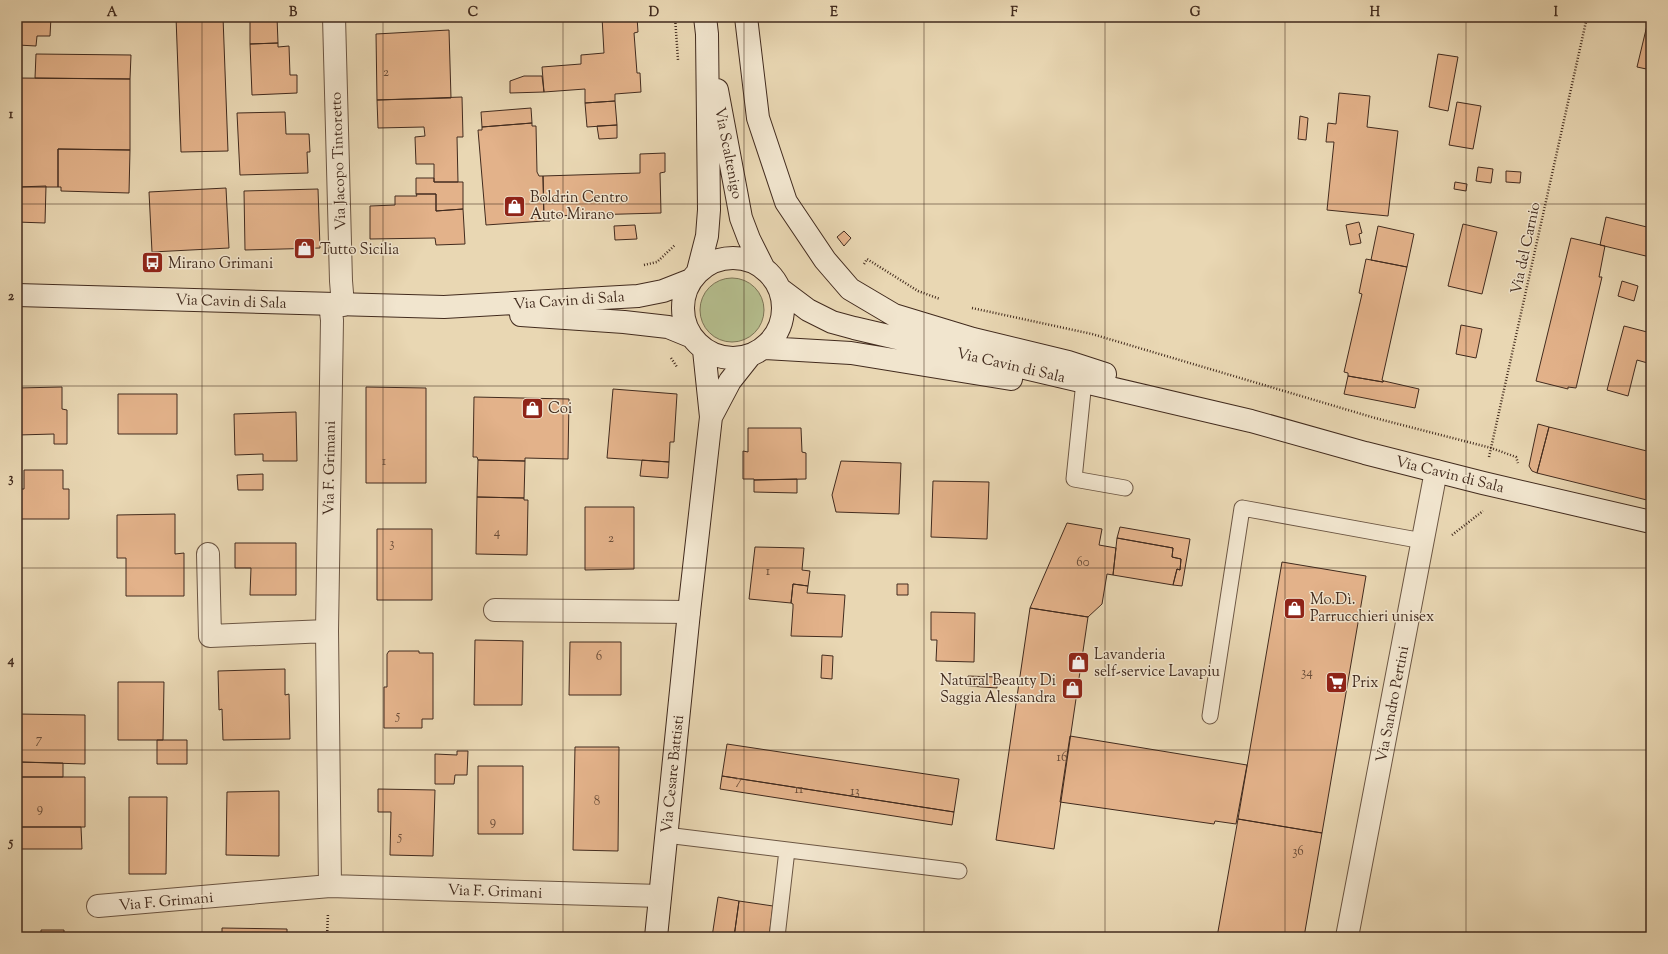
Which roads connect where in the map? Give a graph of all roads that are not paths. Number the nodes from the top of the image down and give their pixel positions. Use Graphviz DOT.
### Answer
graph roads {
  1 [pos="334,17"];
  2 [pos="746,17"];
  3 [pos="706,25"];
  4 [pos="763,267"];
  5 [pos="694,276"];
  6 [pos="780,289"];
  7 [pos="17,295"];
  8 [pos="336,305"];
  9 [pos="444,307"];
  10 [pos="697,343"];
  11 [pos="757,353"];
  12 [pos="1083,391"];
  13 [pos="711,417"];
  14 [pos="1251,421"];
  15 [pos="1436,471"];
  16 [pos="1125,488"];
  17 [pos="1651,522"];
  18 [pos="1423,542"];
  19 [pos="208,554"];
  20 [pos="495,610"];
  21 [pos="689,612"];
  22 [pos="327,631"];
  23 [pos="1210,716"];
  24 [pos="666,835"];
  25 [pos="787,850"];
  26 [pos="958,871"];
  27 [pos="330,886"];
  28 [pos="660,896"];
  29 [pos="98,906"];
  30 [pos="656,937"];
  31 [pos="777,937"];
  32 [pos="1347,937"];
  1 -- 8 [label="main road, Via Jacopo Tintoretto"];
  2 -- 14 [label="main road"];
  3 -- 4 [label="main road, Via Scaltenigo"];
  3 -- 5 [label="main road, Via Scaltenigo"];
  4 -- 5 [label="main road"];
  4 -- 6 [label="main road"];
  5 -- 9 [label="main road, Via Cavin di Sala"];
  5 -- 10 [label="main road"];
  6 -- 11 [label="main road"];
  6 -- 14 [label="main road, Via Cavin di Sala"];
  7 -- 8 [label="main road, Via Cavin di Sala"];
  8 -- 9 [label="main road, Via Cavin di Sala"];
  8 -- 22 [label="main road, Via F. Grimani"];
  9 -- 10 [label="main road, Via Cavin di Sala"];
  10 -- 11 [label="main road"];
  10 -- 13 [label="main road, Via Cesare Battisti"];
  11 -- 12 [label="main road, Via Cavin di Sala"];
  11 -- 13 [label="main road, Via Cesare Battisti"];
  12 -- 14 [label="main road, Via Cavin di Sala"];
  12 -- 16 [label="lane"];
  13 -- 21 [label="main road, Via Cesare Battisti"];
  14 -- 15 [label="main road, Via Cavin di Sala"];
  15 -- 17 [label="main road, Via Cavin di Sala"];
  15 -- 18 [label="main road, Via Sandro Pertini"];
  18 -- 23 [label="lane"];
  18 -- 32 [label="main road, Via Sandro Pertini"];
  19 -- 22 [label="main road"];
  20 -- 21 [label="main road"];
  21 -- 24 [label="main road, Via Cesare Battisti"];
  22 -- 27 [label="main road, Via F. Grimani"];
  24 -- 25 [label="lane"];
  24 -- 28 [label="main road, Via Cesare Battisti"];
  25 -- 26 [label="lane"];
  25 -- 31 [label="lane"];
  27 -- 28 [label="main road, Via F. Grimani"];
  27 -- 29 [label="main road, Via F. Grimani"];
  28 -- 30 [label="main road, Via Cesare Battisti"];
}
